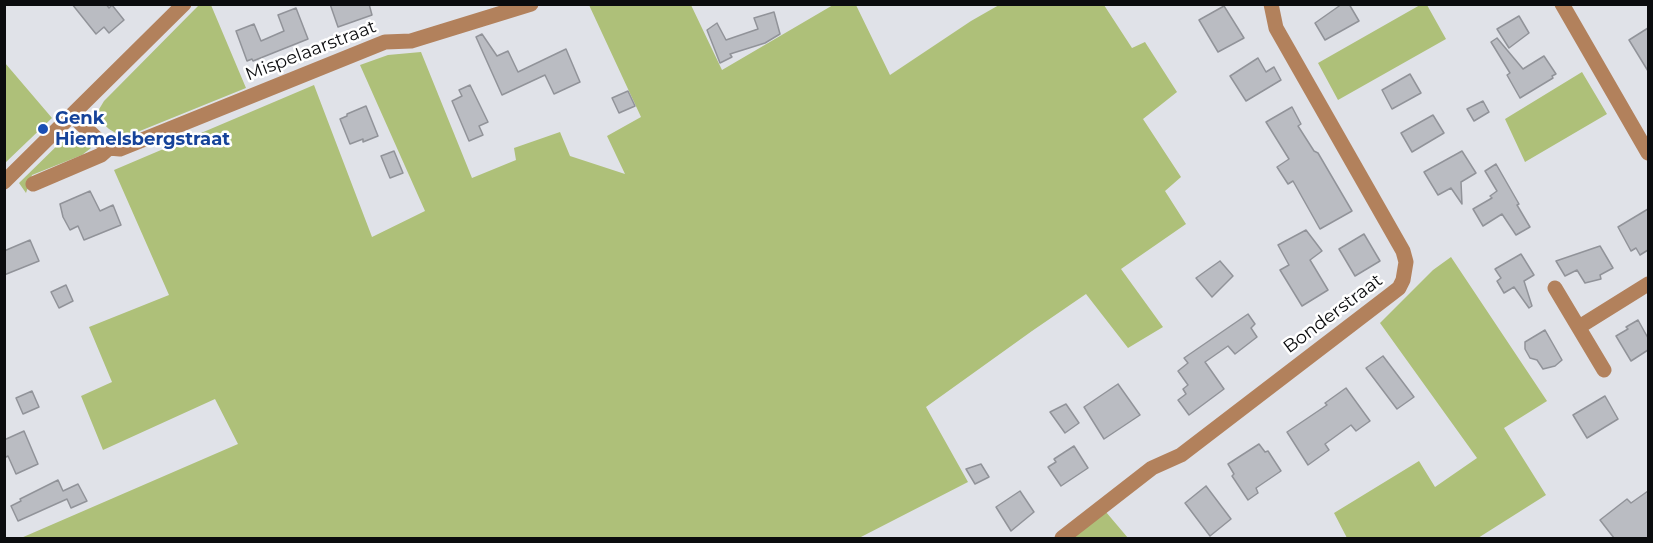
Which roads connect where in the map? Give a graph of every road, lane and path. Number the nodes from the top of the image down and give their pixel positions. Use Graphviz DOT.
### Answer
graph roads {
  1 [pos="184,4"];
  2 [pos="531,4"];
  3 [pos="1270,4"];
  4 [pos="1562,4"];
  5 [pos="73,116"];
  6 [pos="109,148"];
  7 [pos="1648,153"];
  8 [pos="4,182"];
  9 [pos="33,184"];
  10 [pos="1648,284"];
  11 [pos="1555,288"];
  12 [pos="1579,327"];
  13 [pos="1604,370"];
  14 [pos="1062,538"];
  1 -- 5 [label="street"];
  2 -- 6 [label="street, Mispelaarstraat"];
  3 -- 14 [label="street, Bonderstraat"];
  4 -- 7 [label="street"];
  5 -- 6 [label="street"];
  5 -- 8 [label="street"];
  6 -- 9 [label="street, Mispelaarstraat"];
  10 -- 12 [label="street"];
  11 -- 12 [label="street"];
  12 -- 13 [label="street"];
}
